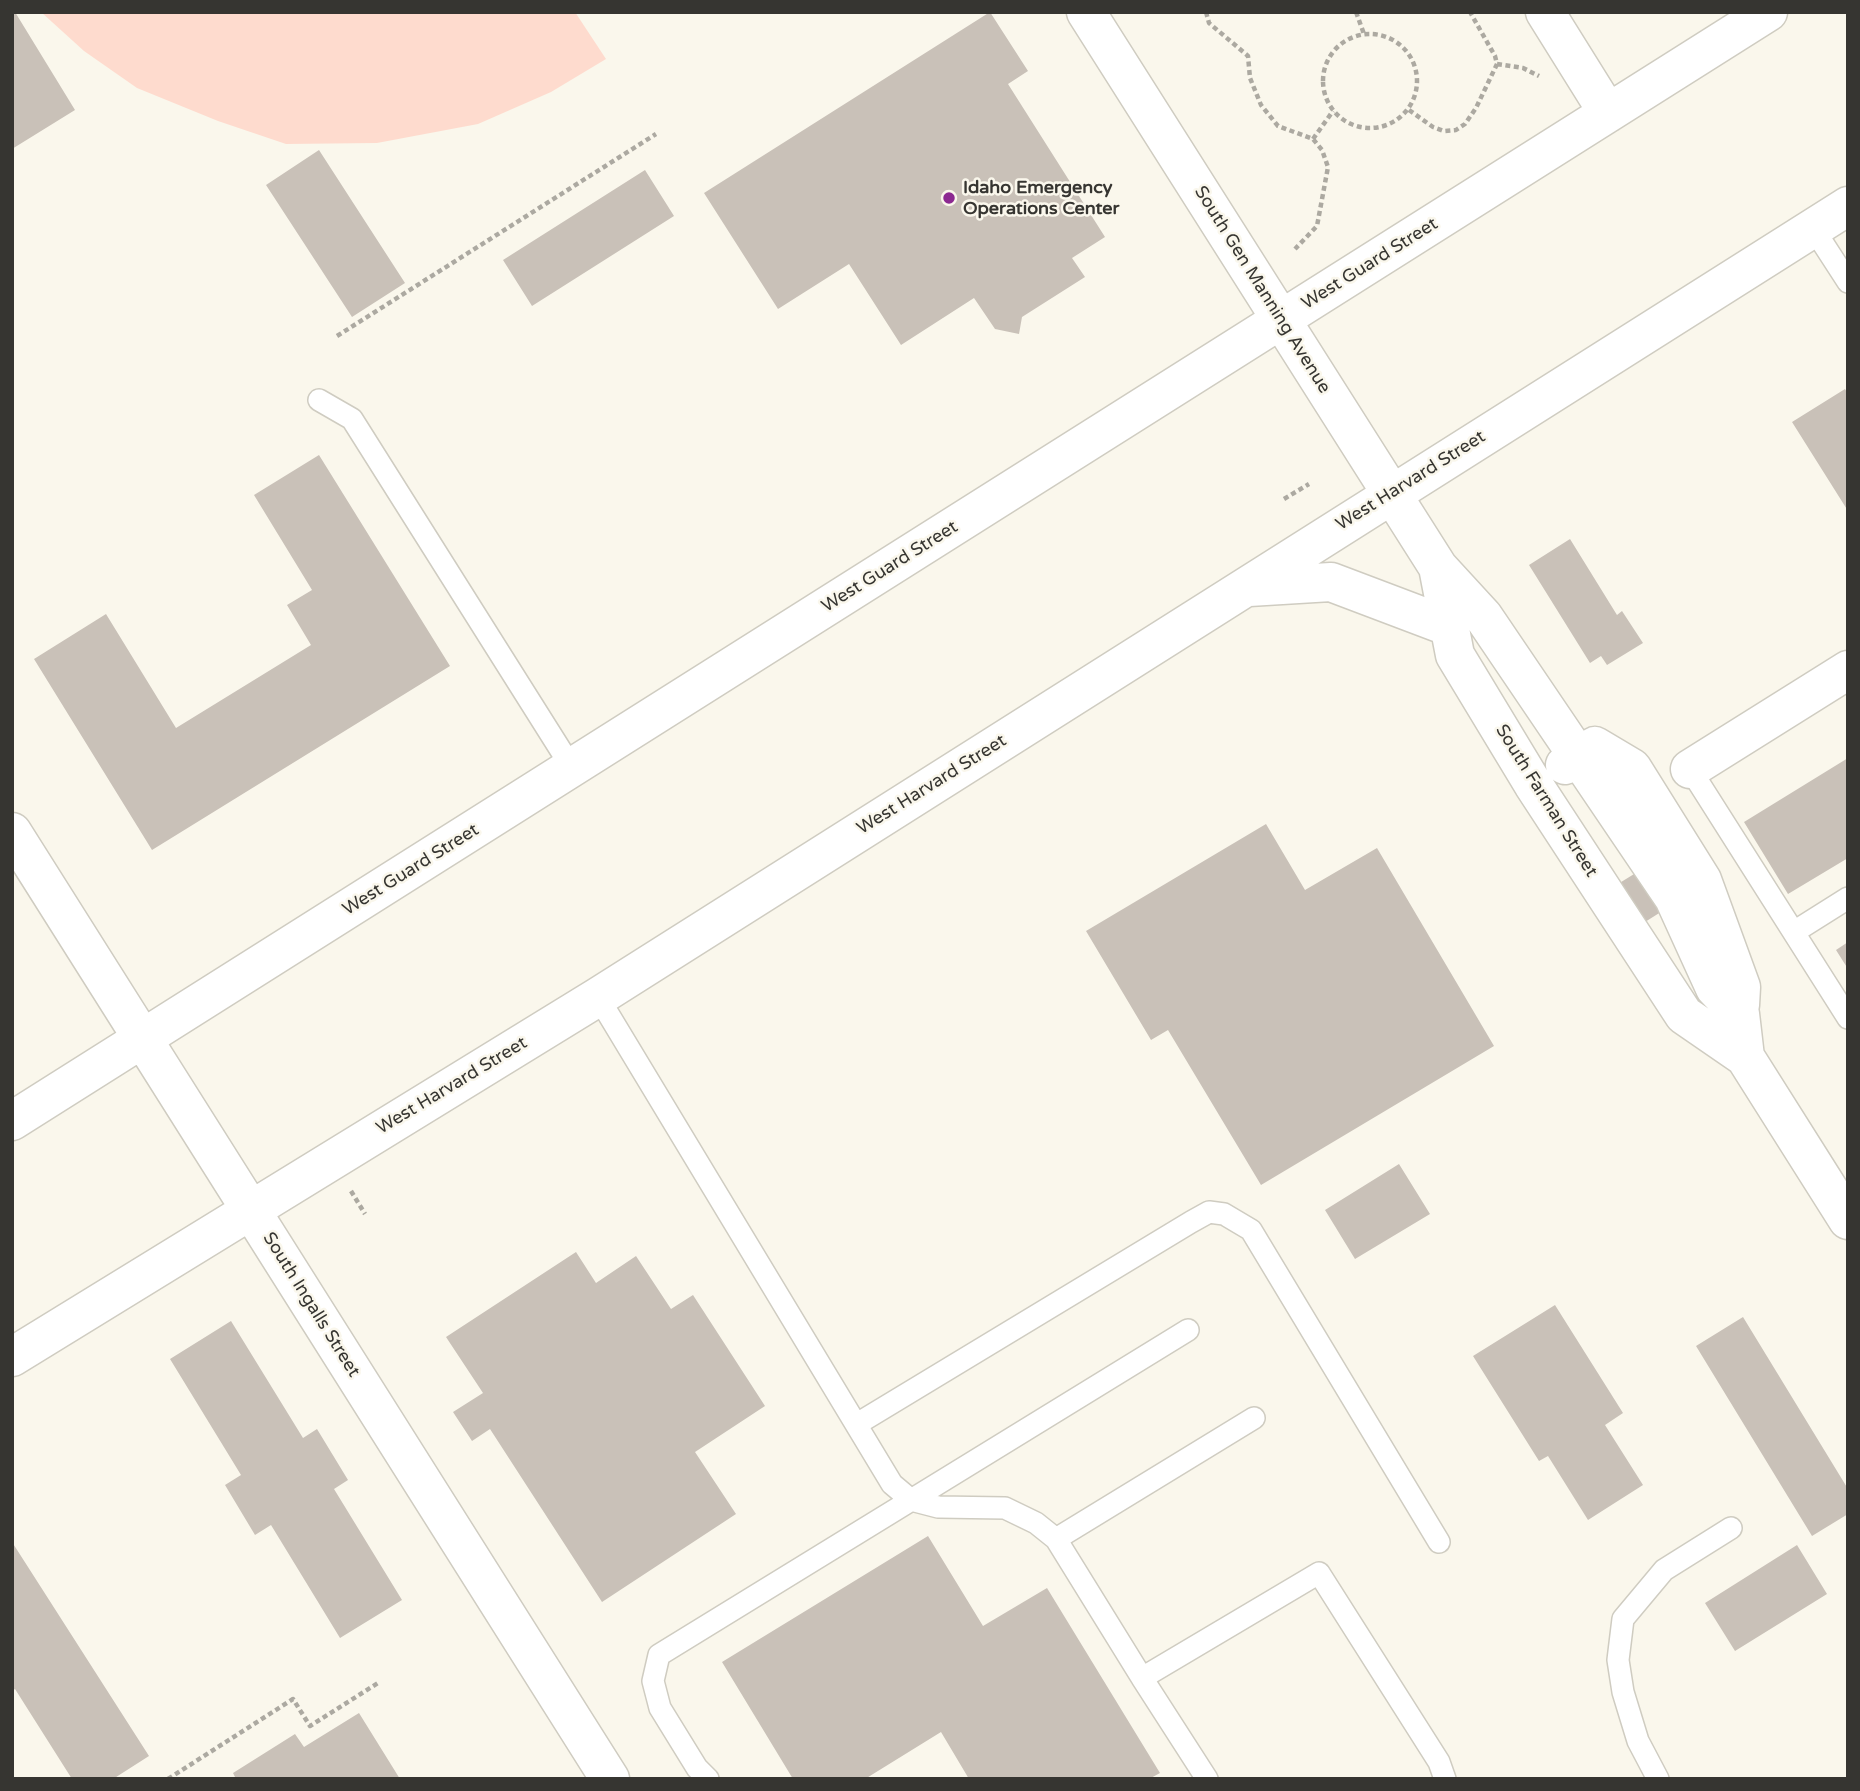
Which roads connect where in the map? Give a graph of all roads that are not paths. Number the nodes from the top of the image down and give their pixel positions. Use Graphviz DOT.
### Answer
graph roads {
  1 [pos="1086,12"];
  2 [pos="1545,12"];
  3 [pos="1768,12"];
  4 [pos="1608,113"];
  5 [pos="1848,206"];
  6 [pos="1813,228"];
  7 [pos="1848,282"];
  8 [pos="1281,320"];
  9 [pos="318,400"];
  10 [pos="1391,493"];
  11 [pos="1438,566"];
  12 [pos="1247,587"];
  13 [pos="1466,621"];
  14 [pos="1848,670"];
  15 [pos="1587,751"];
  16 [pos="572,768"];
  17 [pos="1690,769"];
  18 [pos="1533,784"];
  19 [pos="12,832"];
  20 [pos="1848,898"];
  21 [pos="1794,932"];
  22 [pos="598,997"];
  23 [pos="1848,1018"];
  24 [pos="143,1039"];
  25 [pos="1745,1057"];
  26 [pos="12,1121"];
  27 [pos="250,1209"];
  28 [pos="1848,1220"];
  29 [pos="1188,1330"];
  30 [pos="12,1357"];
  31 [pos="1254,1418"];
  32 [pos="857,1424"];
  33 [pos="911,1500"];
  34 [pos="1731,1528"];
  35 [pos="1056,1539"];
  36 [pos="1439,1542"];
  37 [pos="1142,1678"];
  38 [pos="610,1779"];
  39 [pos="708,1779"];
  40 [pos="1207,1779"];
  41 [pos="1445,1779"];
  42 [pos="1658,1779"];
  1 -- 8 [label="street, South Gen Manning Avenue"];
  2 -- 4 [label="street"];
  3 -- 4 [label="street, West Guard Street"];
  4 -- 8 [label="street, West Guard Street"];
  5 -- 6 [label="street, West Harvard Street"];
  6 -- 7 [label="lane"];
  6 -- 10 [label="street, West Harvard Street"];
  8 -- 10 [label="street, South Gen Manning Avenue"];
  8 -- 16 [label="street, West Guard Street"];
  9 -- 16 [label="lane"];
  10 -- 11 [label="street, South Gen Manning Avenue"];
  10 -- 12 [label="street, West Harvard Street"];
  11 -- 13 [label="street, South Farman Street"];
  12 -- 13 [label="street"];
  12 -- 22 [label="street, West Harvard Street"];
  13 -- 15 [label="street, South Farman Street"];
  13 -- 18 [label="street, South Farman Street"];
  14 -- 17 [label="street"];
  15 -- 18 [label="street"];
  15 -- 25 [label="street, South Farman Street"];
  16 -- 24 [label="street, West Guard Street"];
  17 -- 21 [label="lane"];
  18 -- 25 [label="street, South Farman Street"];
  19 -- 24 [label="street, South Ingalls Street"];
  20 -- 21 [label="lane"];
  21 -- 23 [label="lane"];
  22 -- 27 [label="street, West Harvard Street"];
  22 -- 32 [label="lane"];
  24 -- 26 [label="street, West Guard Street"];
  24 -- 27 [label="street, South Ingalls Street"];
  25 -- 28 [label="street, South Farman Street"];
  27 -- 30 [label="street, West Harvard Street"];
  27 -- 38 [label="street, South Ingalls Street"];
  29 -- 33 [label="lane"];
  31 -- 35 [label="lane"];
  32 -- 33 [label="lane"];
  32 -- 36 [label="lane"];
  33 -- 35 [label="lane"];
  33 -- 39 [label="lane"];
  34 -- 42 [label="lane"];
  35 -- 37 [label="lane"];
  37 -- 40 [label="lane"];
  37 -- 41 [label="lane"];
}
